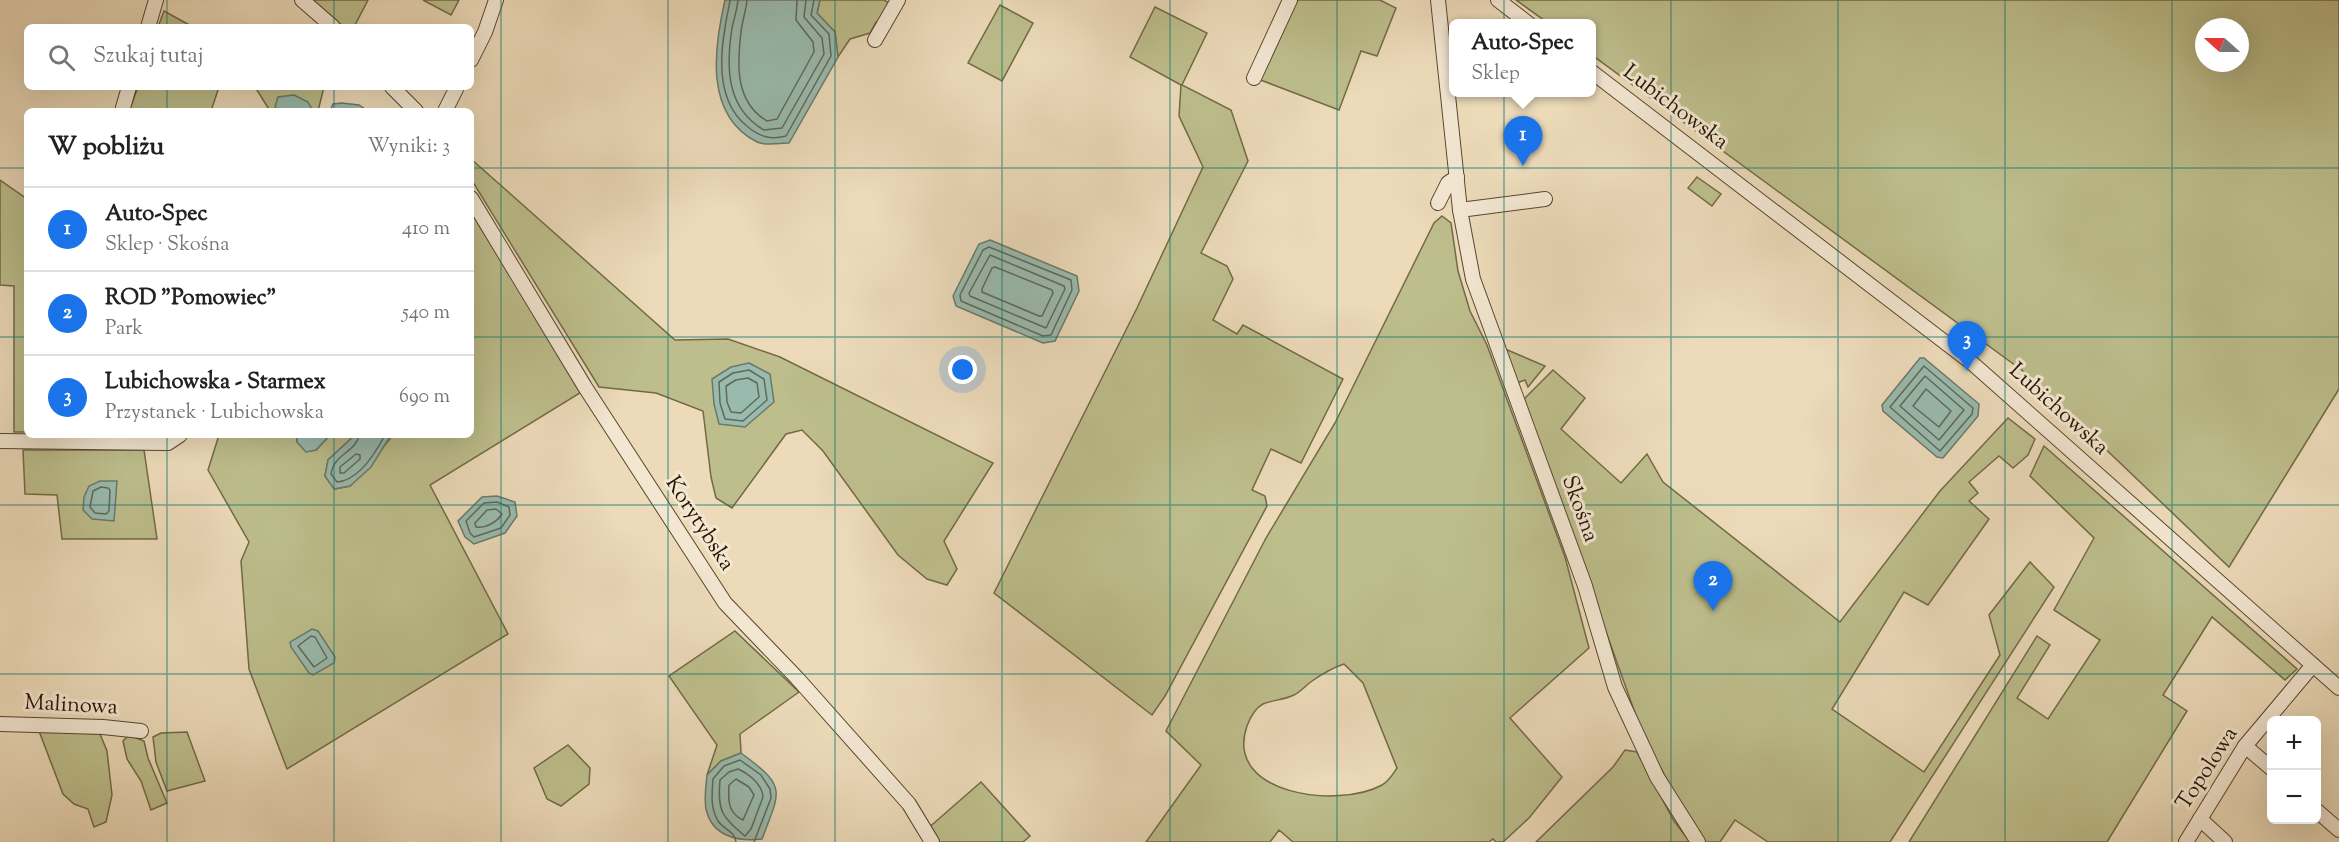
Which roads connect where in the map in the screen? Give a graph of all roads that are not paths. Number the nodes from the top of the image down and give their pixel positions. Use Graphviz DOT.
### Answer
graph roads {
  1 [pos="156,0"];
  2 [pos="302,0"];
  3 [pos="496,0"];
  4 [pos="898,0"];
  5 [pos="1290,0"];
  6 [pos="1438,0"];
  7 [pos="1498,0"];
  8 [pos="1522,19"];
  9 [pos="149,24"];
  10 [pos="330,24"];
  11 [pos="875,40"];
  12 [pos="474,54"];
  13 [pos="1596,75"];
  14 [pos="1254,78"];
  15 [pos="128,90"];
  16 [pos="395,90"];
  17 [pos="456,90"];
  18 [pos="123,108"];
  19 [pos="413,108"];
  20 [pos="446,108"];
  21 [pos="1457,177"];
  22 [pos="1545,199"];
  23 [pos="474,203"];
  24 [pos="1438,203"];
  25 [pos="1460,210"];
  26 [pos="177,438"];
  27 [pos="0,441"];
  28 [pos="2313,665"];
  29 [pos="2339,688"];
  30 [pos="0,724"];
  31 [pos="141,731"];
  32 [pos="2245,746"];
  33 [pos="2267,766"];
  34 [pos="2321,814"];
  35 [pos="2200,819"];
  36 [pos="2339,830"];
  37 [pos="932,842"];
  38 [pos="1698,842"];
  39 [pos="2186,842"];
  40 [pos="2225,842"];
  1 -- 9 [label="street"];
  2 -- 10 [label="street"];
  3 -- 12 [label="street"];
  4 -- 11 [label="street"];
  5 -- 14 [label="street"];
  6 -- 21 [label="street, Skośna"];
  7 -- 8 [label="street"];
  13 -- 28 [label="street, Lubichowska"];
  15 -- 18 [label="street"];
  16 -- 19 [label="street"];
  17 -- 20 [label="street"];
  21 -- 24 [label="street"];
  21 -- 25 [label="street, Skośna"];
  22 -- 25 [label="street"];
  23 -- 37 [label="street, Korytybska"];
  25 -- 38 [label="street, Skośna"];
  26 -- 27 [label="street"];
  28 -- 29 [label="street, Lubichowska"];
  28 -- 32 [label="street, Topolowa"];
  30 -- 31 [label="street, Malinowa"];
  32 -- 33 [label="street"];
  32 -- 35 [label="street, Topolowa"];
  34 -- 36 [label="street"];
  35 -- 39 [label="street, Topolowa"];
  35 -- 40 [label="street"];
}
